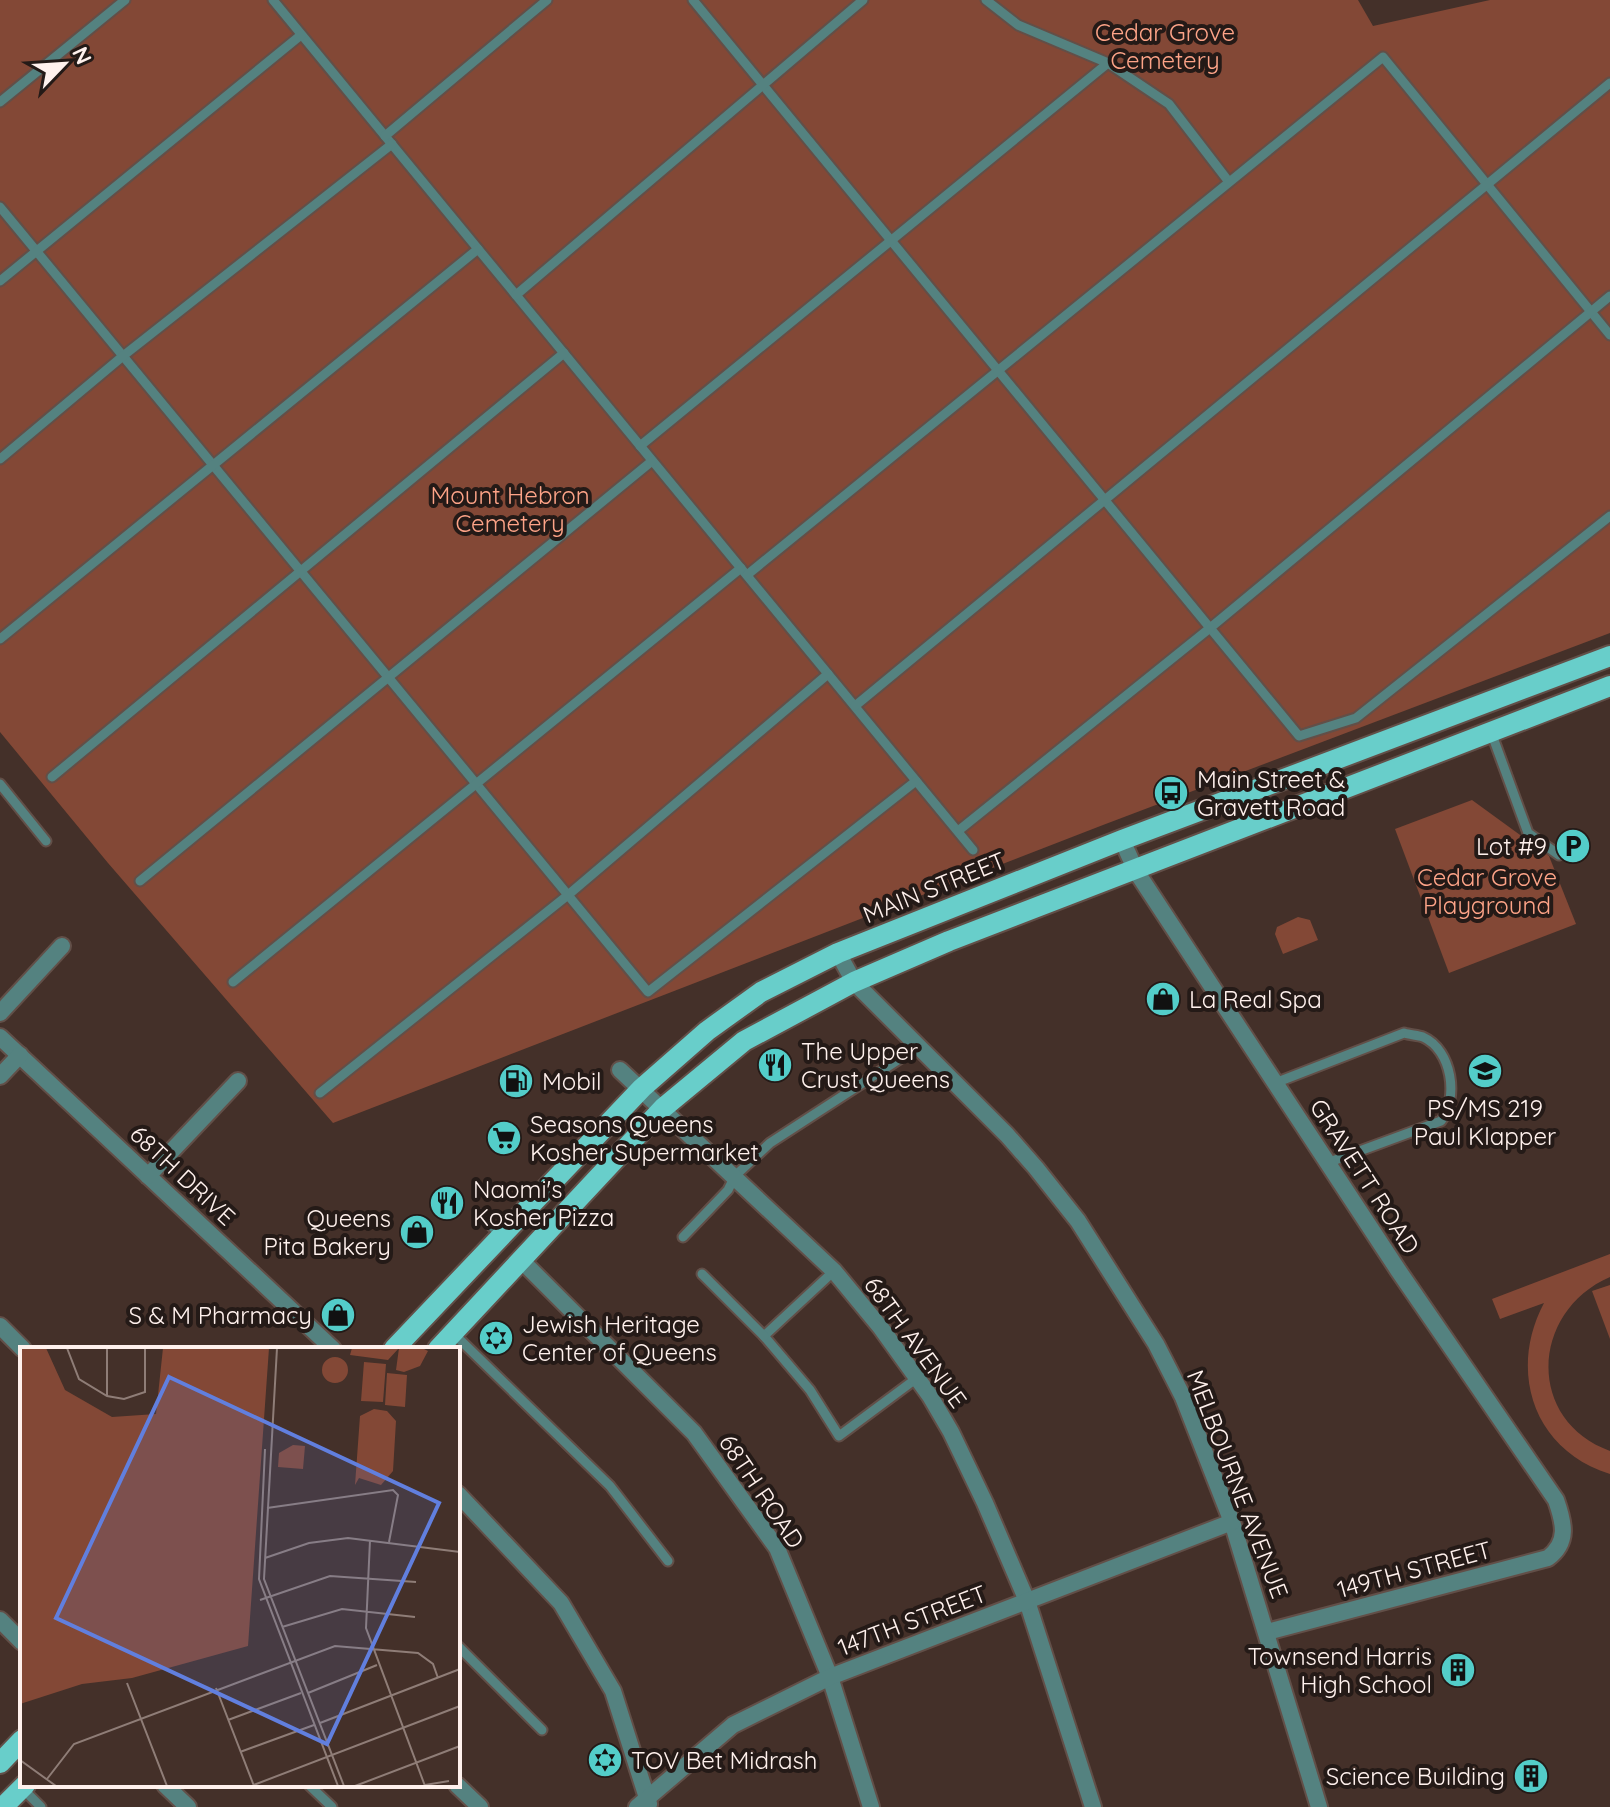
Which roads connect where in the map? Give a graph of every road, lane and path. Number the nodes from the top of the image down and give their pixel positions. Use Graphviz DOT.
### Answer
graph roads {
  1 [pos="125,0"];
  2 [pos="273,0"];
  3 [pos="547,0"];
  4 [pos="693,0"];
  5 [pos="863,0"];
  6 [pos="986,0"];
  7 [pos="301,35"];
  8 [pos="1108,63"];
  9 [pos="1610,83"];
  10 [pos="763,84"];
  11 [pos="0,102"];
  12 [pos="388,140"];
  13 [pos="1229,182"];
  14 [pos="1487,184"];
  15 [pos="0,207"];
  16 [pos="892,241"];
  17 [pos="478,249"];
  18 [pos="36,250"];
  19 [pos="0,281"];
  20 [pos="516,295"];
  21 [pos="1610,296"];
  22 [pos="1591,312"];
  23 [pos="1610,335"];
  24 [pos="564,353"];
  25 [pos="123,356"];
  26 [pos="998,370"];
  27 [pos="640,446"];
  28 [pos="0,459"];
  29 [pos="652,461"];
  30 [pos="213,465"];
  31 [pos="1105,501"];
  32 [pos="1610,516"];
  33 [pos="300,571"];
  34 [pos="744,572"];
  35 [pos="1210,628"];
  36 [pos="0,639"];
  37 [pos="1610,656"];
  38 [pos="828,674"];
  39 [pos="389,678"];
  40 [pos="1610,686"];
  41 [pos="855,706"];
  42 [pos="1491,732"];
  43 [pos="52,777"];
  44 [pos="916,781"];
  45 [pos="0,784"];
  46 [pos="477,784"];
  47 [pos="958,831"];
  48 [pos="1122,840"];
  49 [pos="46,841"];
  50 [pos="973,850"];
  51 [pos="1559,855"];
  52 [pos="1136,871"];
  53 [pos="140,881"];
  54 [pos="568,895"];
  55 [pos="62,946"];
  56 [pos="838,953"];
  57 [pos="233,982"];
  58 [pos="854,982"];
  59 [pos="0,1013"];
  60 [pos="0,1037"];
  61 [pos="918,1047"];
  62 [pos="20,1055"];
  63 [pos="620,1070"];
  64 [pos="0,1076"];
  65 [pos="238,1081"];
  66 [pos="1275,1083"];
  67 [pos="642,1088"];
  68 [pos="320,1093"];
  69 [pos="663,1108"];
  70 [pos="1327,1163"];
  71 [pos="148,1176"];
  72 [pos="735,1176"];
  73 [pos="479,1214"];
  74 [pos="502,1236"];
  75 [pos="683,1237"];
  76 [pos="521,1260"];
  77 [pos="834,1271"];
  78 [pos="702,1274"];
  79 [pos="0,1326"];
  80 [pos="453,1333"];
  81 [pos="764,1336"];
  82 [pos="21,1347"];
  83 [pos="331,1347"];
  84 [pos="396,1347"];
  85 [pos="440,1347"];
  86 [pos="917,1378"];
  87 [pos="460,1496"];
  88 [pos="1232,1522"];
  89 [pos="1563,1538"];
  90 [pos="668,1561"];
  91 [pos="1027,1601"];
  92 [pos="0,1620"];
  93 [pos="1267,1632"];
  94 [pos="20,1640"];
  95 [pos="460,1648"];
  96 [pos="830,1677"];
  97 [pos="542,1730"];
  98 [pos="20,1742"];
  99 [pos="0,1763"];
  100 [pos="22,1787"];
  101 [pos="24,1787"];
  102 [pos="167,1787"];
  103 [pos="311,1787"];
  104 [pos="459,1787"];
  105 [pos="645,1803"];
  106 [pos="1315,1806"];
  107 [pos="3,1807"];
  108 [pos="41,1807"];
  109 [pos="188,1807"];
  110 [pos="332,1807"];
  111 [pos="480,1807"];
  112 [pos="871,1807"];
  113 [pos="1093,1807"];
  1 -- 11 [label="lane"];
  2 -- 7 [label="lane"];
  3 -- 12 [label="lane"];
  4 -- 10 [label="lane"];
  5 -- 10 [label="lane"];
  6 -- 8 [label="lane"];
  7 -- 12 [label="lane"];
  7 -- 18 [label="lane"];
  8 -- 13 [label="lane"];
  8 -- 16 [label="lane"];
  9 -- 14 [label="lane"];
  10 -- 16 [label="lane"];
  10 -- 20 [label="lane"];
  12 -- 17 [label="lane"];
  12 -- 25 [label="lane"];
  13 -- 14 [label="lane"];
  13 -- 26 [label="lane"];
  14 -- 22 [label="lane"];
  14 -- 31 [label="lane"];
  15 -- 18 [label="lane"];
  16 -- 26 [label="lane"];
  16 -- 27 [label="lane"];
  17 -- 20 [label="lane"];
  17 -- 30 [label="lane"];
  18 -- 19 [label="lane"];
  18 -- 25 [label="lane"];
  20 -- 24 [label="lane"];
  21 -- 22 [label="lane"];
  22 -- 23 [label="lane"];
  22 -- 35 [label="lane"];
  24 -- 27 [label="lane"];
  24 -- 33 [label="lane"];
  25 -- 28 [label="lane"];
  25 -- 30 [label="lane"];
  26 -- 31 [label="lane"];
  26 -- 34 [label="lane"];
  27 -- 29 [label="lane"];
  29 -- 34 [label="lane"];
  29 -- 39 [label="lane"];
  30 -- 33 [label="lane"];
  30 -- 36 [label="lane"];
  31 -- 35 [label="lane"];
  31 -- 41 [label="lane"];
  32 -- 35 [label="lane"];
  33 -- 39 [label="lane"];
  33 -- 43 [label="lane"];
  34 -- 38 [label="lane"];
  34 -- 46 [label="lane"];
  35 -- 47 [label="lane"];
  37 -- 48 [label="main road, MAIN STREET"];
  38 -- 41 [label="lane"];
  38 -- 54 [label="lane"];
  39 -- 46 [label="lane"];
  39 -- 53 [label="lane"];
  40 -- 42 [label="main road"];
  41 -- 44 [label="lane"];
  42 -- 51 [label="lane"];
  42 -- 52 [label="main road"];
  44 -- 47 [label="lane"];
  44 -- 54 [label="lane"];
  45 -- 49 [label="lane"];
  46 -- 54 [label="lane"];
  46 -- 57 [label="lane"];
  47 -- 50 [label="lane"];
  48 -- 52 [label="street, GRAVETT ROAD"];
  48 -- 56 [label="main road, MAIN STREET"];
  52 -- 58 [label="main road"];
  52 -- 66 [label="street, GRAVETT ROAD"];
  54 -- 68 [label="lane"];
  55 -- 59 [label="street"];
  56 -- 58 [label="street, MELBOURNE AVENUE"];
  56 -- 67 [label="main road, MAIN STREET"];
  58 -- 61 [label="street, MELBOURNE AVENUE"];
  58 -- 69 [label="main road"];
  60 -- 62 [label="street, 68TH DRIVE"];
  61 -- 72 [label="lane"];
  61 -- 88 [label="street, MELBOURNE AVENUE"];
  62 -- 64 [label="street"];
  62 -- 71 [label="street, 68TH DRIVE"];
  63 -- 67 [label="street, 68TH AVENUE"];
  65 -- 71 [label="street"];
  66 -- 70 [label="street, GRAVETT ROAD"];
  66 -- 70 [label="lane"];
  67 -- 69 [label="street, 68TH AVENUE"];
  67 -- 74 [label="main road, MAIN STREET"];
  69 -- 72 [label="street, 68TH AVENUE"];
  69 -- 76 [label="main road"];
  70 -- 89 [label="street, GRAVETT ROAD"];
  71 -- 83 [label="street, 68TH DRIVE"];
  72 -- 75 [label="lane"];
  72 -- 77 [label="street, 68TH AVENUE"];
  73 -- 74 [label="lane"];
  74 -- 84 [label="main road, MAIN STREET"];
  76 -- 80 [label="main road"];
  76 -- 96 [label="street, 68TH ROAD"];
  77 -- 81 [label="lane"];
  77 -- 86 [label="street, 68TH AVENUE"];
  78 -- 81 [label="lane"];
  79 -- 82 [label="street"];
  80 -- 85 [label="main road"];
  80 -- 90 [label="lane"];
  81 -- 86 [label="lane"];
  86 -- 91 [label="street, 68TH AVENUE"];
  87 -- 105 [label="street"];
  88 -- 91 [label="street, 147TH STREET"];
  88 -- 93 [label="street, MELBOURNE AVENUE"];
  89 -- 93 [label="street, 149TH STREET"];
  91 -- 96 [label="street, 147TH STREET"];
  91 -- 113 [label="street, 68TH AVENUE"];
  92 -- 94 [label="street"];
  93 -- 106 [label="street, MELBOURNE AVENUE"];
  95 -- 97 [label="lane"];
  96 -- 105 [label="street, 147TH STREET"];
  96 -- 112 [label="street, 68TH ROAD"];
  98 -- 99 [label="main road"];
  100 -- 107 [label="main road"];
  101 -- 108 [label="lane"];
  102 -- 109 [label="street"];
  103 -- 110 [label="lane"];
  104 -- 111 [label="street"];
}
